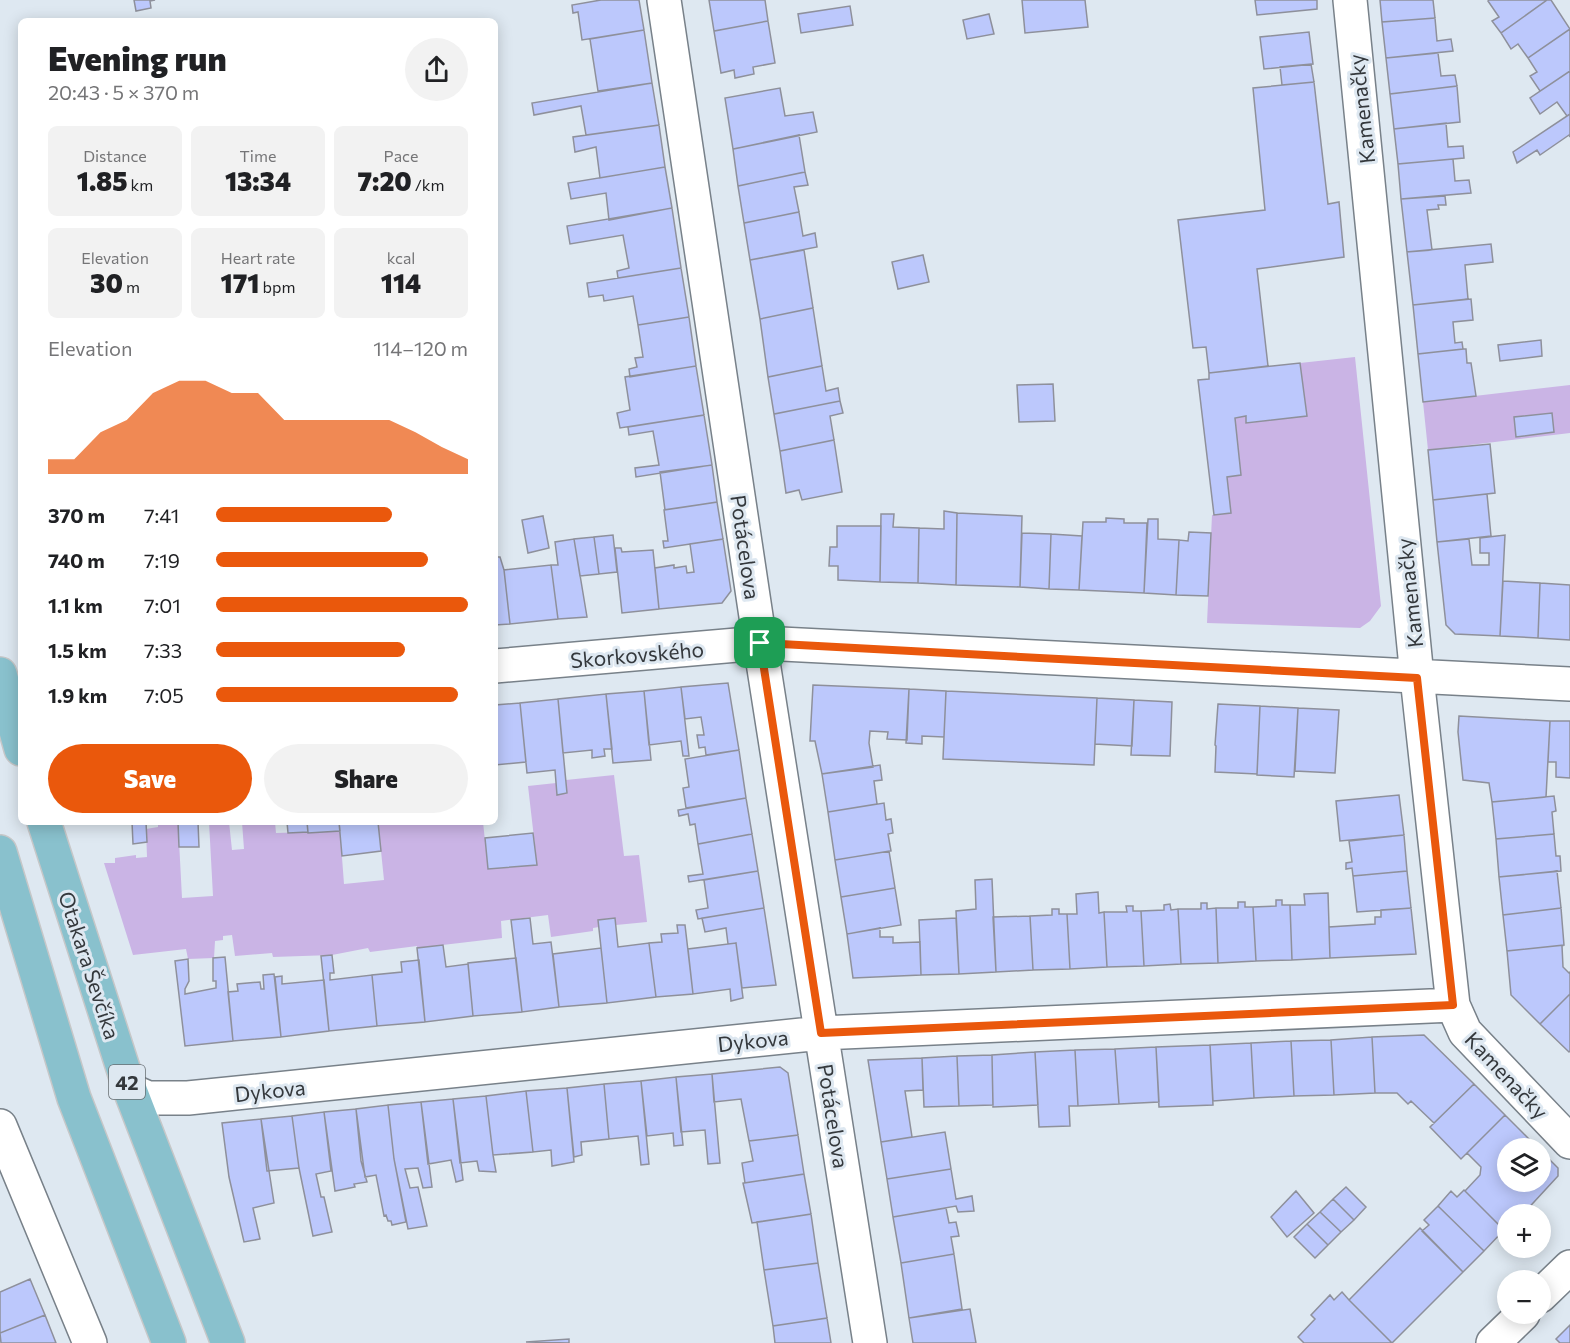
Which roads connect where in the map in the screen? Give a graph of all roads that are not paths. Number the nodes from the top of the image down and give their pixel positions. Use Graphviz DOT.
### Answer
graph roads {
  1 [pos="664,0"];
  2 [pos="1350,0"];
  3 [pos="760,643"];
  4 [pos="498,666"];
  5 [pos="0,674"];
  6 [pos="1417,678"];
  7 [pos="1570,684"];
  8 [pos="18,730"];
  9 [pos="45,825"];
  10 [pos="0,852"];
  11 [pos="1453,1005"];
  12 [pos="821,1033"];
  13 [pos="130,1090"];
  14 [pos="0,1126"];
  15 [pos="1570,1142"];
  16 [pos="1570,1267"];
  17 [pos="1551,1285"];
  18 [pos="1512,1324"];
  19 [pos="90,1343"];
  20 [pos="169,1343"];
  21 [pos="228,1343"];
  22 [pos="870,1343"];
  23 [pos="1493,1343"];
  1 -- 3 [label="street, Potácelova"];
  2 -- 6 [label="street, Kamenačky"];
  3 -- 4 [label="street, Skorkovského"];
  3 -- 6 [label="street, Skorkovského"];
  3 -- 12 [label="street, Potácelova"];
  5 -- 8 [label="main road"];
  6 -- 7 [label="street, Skorkovského"];
  6 -- 11 [label="street, Kamenačky"];
  9 -- 13 [label="main road, Otakara Ševčíka / 42"];
  10 -- 20 [label="main road"];
  11 -- 12 [label="street, Dykova"];
  11 -- 15 [label="street, Kamenačky"];
  12 -- 13 [label="street, Dykova"];
  12 -- 22 [label="street, Potácelova"];
  13 -- 21 [label="main road, Otakara Ševčíka / 42"];
  14 -- 19 [label="street"];
  16 -- 17 [label="street"];
  18 -- 23 [label="street"];
}
